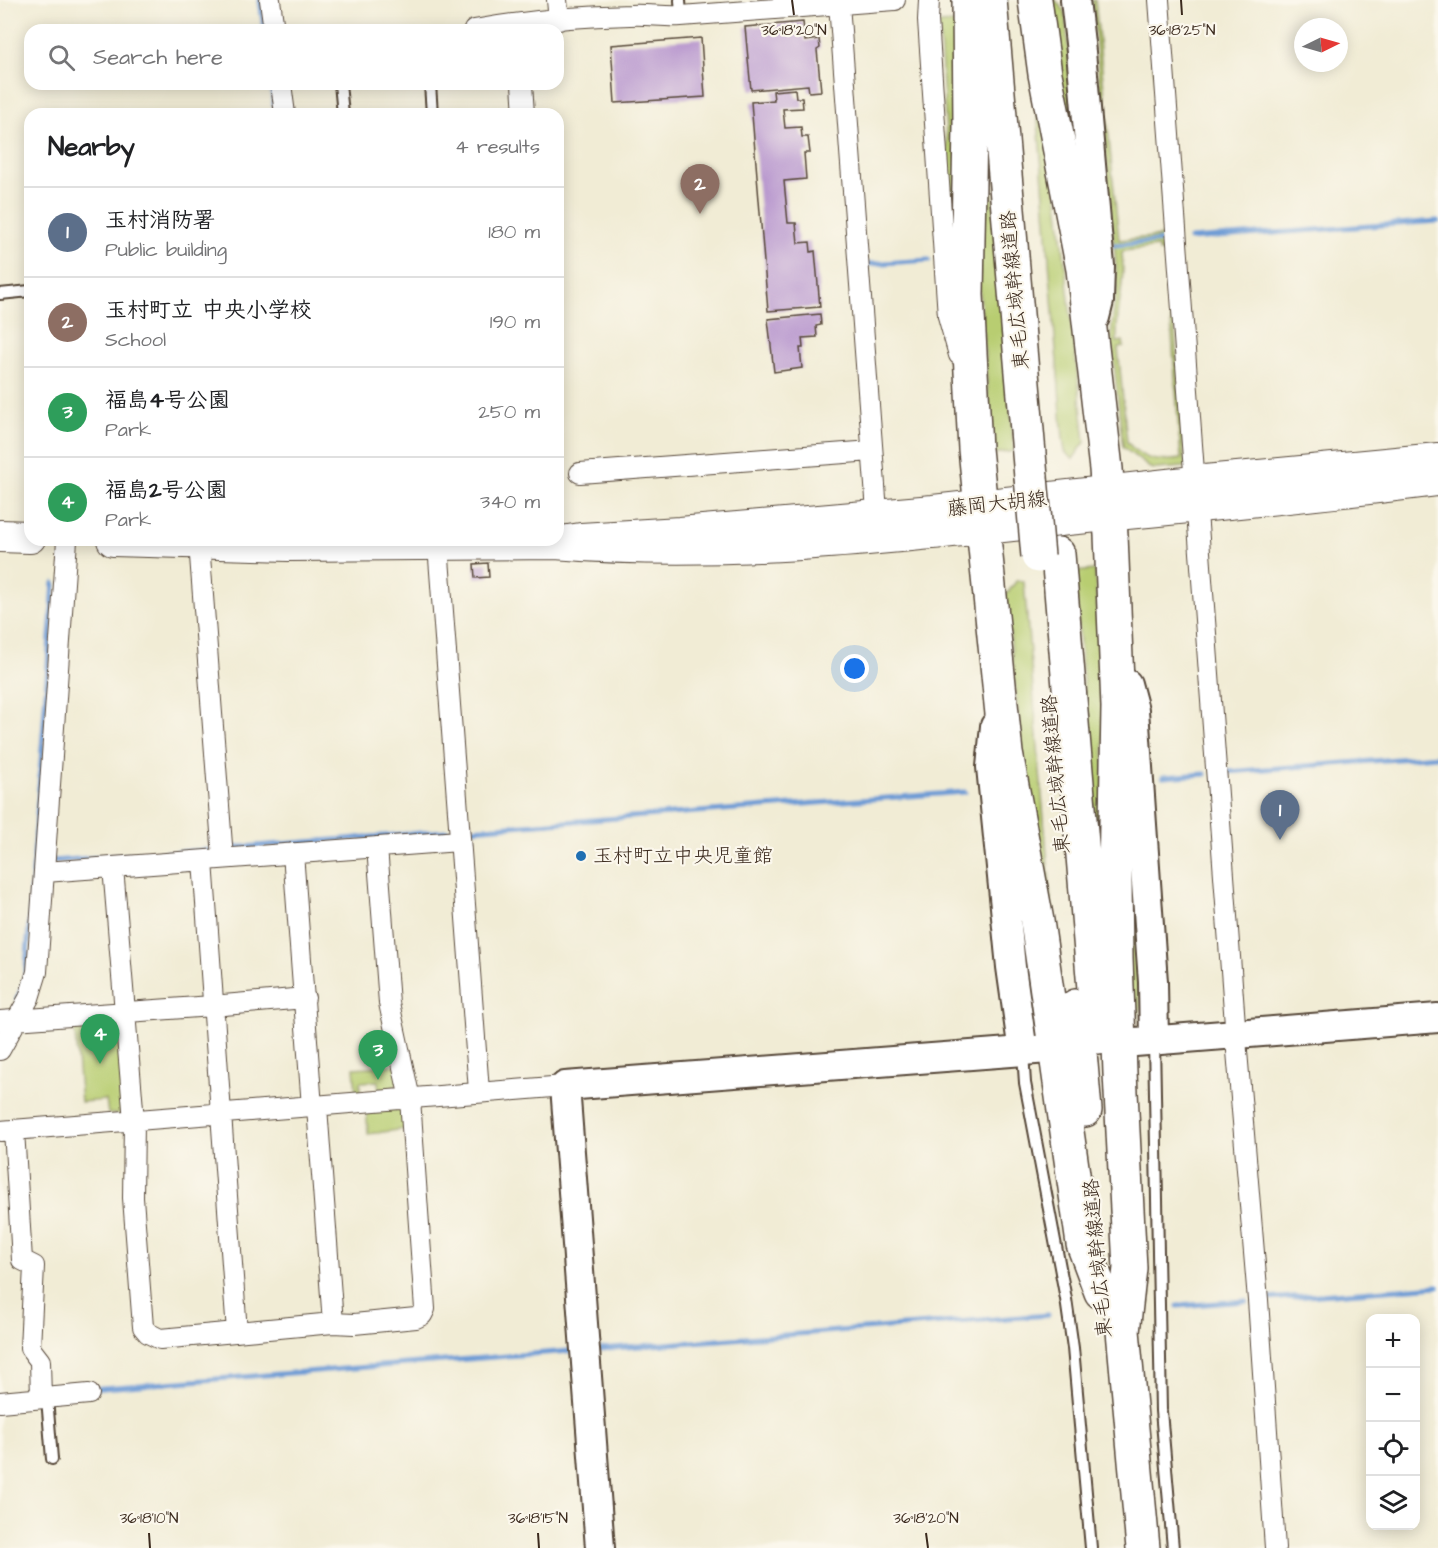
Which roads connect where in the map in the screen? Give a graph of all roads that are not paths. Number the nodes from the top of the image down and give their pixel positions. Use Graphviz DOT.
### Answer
graph roads {
  1 [pos="270,0"];
  2 [pos="557,0"];
  3 [pos="895,0"];
  4 [pos="929,0"];
  5 [pos="969,0"];
  6 [pos="990,0"];
  7 [pos="1013,0"];
  8 [pos="1035,0"];
  9 [pos="1075,0"];
  10 [pos="1159,0"];
  11 [pos="839,4"];
  12 [pos="644,8"];
  13 [pos="680,8"];
  14 [pos="559,20"];
  15 [pos="273,24"];
  16 [pos="535,24"];
  17 [pos="282,90"];
  18 [pos="341,90"];
  19 [pos="430,90"];
  20 [pos="522,90"];
  21 [pos="284,108"];
  22 [pos="342,108"];
  23 [pos="432,108"];
  24 [pos="524,108"];
  25 [pos="24,292"];
  26 [pos="0,294"];
  27 [pos="1089,330"];
  28 [pos="970,382"];
  29 [pos="872,451"];
  30 [pos="1438,459"];
  31 [pos="580,472"];
  32 [pos="1041,476"];
  33 [pos="1438,480"];
  34 [pos="1195,493"];
  35 [pos="985,508"];
  36 [pos="1105,512"];
  37 [pos="878,529"];
  38 [pos="0,536"];
  39 [pos="24,537"];
  40 [pos="564,541"];
  41 [pos="564,543"];
  42 [pos="67,546"];
  43 [pos="199,546"];
  44 [pos="438,546"];
  45 [pos="1048,555"];
  46 [pos="1117,657"];
  47 [pos="1000,699"];
  48 [pos="459,841"];
  49 [pos="377,847"];
  50 [pos="293,853"];
  51 [pos="223,858"];
  52 [pos="202,861"];
  53 [pos="113,867"];
  54 [pos="45,872"];
  55 [pos="305,998"];
  56 [pos="212,1006"];
  57 [pos="125,1013"];
  58 [pos="1438,1018"];
  59 [pos="8,1021"];
  60 [pos="1236,1035"];
  61 [pos="1140,1042"];
  62 [pos="0,1050"];
  63 [pos="1036,1050"];
  64 [pos="565,1086"];
  65 [pos="479,1091"];
  66 [pos="410,1099"];
  67 [pos="315,1107"];
  68 [pos="222,1114"];
  69 [pos="134,1120"];
  70 [pos="7,1130"];
  71 [pos="1101,1292"];
  72 [pos="333,1323"];
  73 [pos="237,1332"];
  74 [pos="1123,1332"];
  75 [pos="89,1394"];
  76 [pos="44,1398"];
  77 [pos="0,1402"];
  78 [pos="52,1459"];
  79 [pos="600,1548"];
  80 [pos="1091,1548"];
  81 [pos="1122,1548"];
  82 [pos="1143,1548"];
  83 [pos="1173,1548"];
  84 [pos="1275,1548"];
  1 -- 15 [label="street"];
  2 -- 14 [label="street"];
  3 -- 11 [label="street"];
  4 -- 28 [label="street"];
  5 -- 28 [label="highway"];
  6 -- 32 [label="highway, 東毛広域幹線道路"];
  7 -- 32 [label="highway, 東毛広域幹線道路"];
  8 -- 27 [label="highway"];
  9 -- 27 [label="street"];
  10 -- 34 [label="street"];
  11 -- 13 [label="street"];
  11 -- 29 [label="street"];
  12 -- 13 [label="street"];
  12 -- 14 [label="street"];
  14 -- 16 [label="street"];
  17 -- 21 [label="street"];
  18 -- 22 [label="lane"];
  19 -- 23 [label="lane"];
  20 -- 24 [label="street"];
  25 -- 26 [label="lane"];
  27 -- 36 [label="highway"];
  28 -- 35 [label="highway"];
  29 -- 31 [label="street"];
  29 -- 37 [label="street"];
  30 -- 34 [label="main road, 藤岡大胡線"];
  32 -- 45 [label="highway, 東毛広域幹線道路"];
  33 -- 34 [label="main road"];
  34 -- 36 [label="main road, 藤岡大胡線"];
  34 -- 60 [label="street"];
  35 -- 36 [label="main road, 藤岡大胡線"];
  35 -- 37 [label="main road, 藤岡大胡線"];
  35 -- 47 [label="highway"];
  36 -- 46 [label="highway"];
  37 -- 40 [label="main road, 藤岡大胡線"];
  37 -- 41 [label="main road, 藤岡大胡線"];
  38 -- 39 [label="main road"];
  42 -- 54 [label="street"];
  43 -- 51 [label="street"];
  44 -- 48 [label="street"];
  45 -- 71 [label="highway, 東毛広域幹線道路"];
  45 -- 74 [label="highway, 東毛広域幹線道路"];
  46 -- 61 [label="street"];
  46 -- 74 [label="highway"];
  47 -- 63 [label="street"];
  47 -- 71 [label="highway"];
  48 -- 49 [label="street"];
  48 -- 65 [label="street"];
  49 -- 50 [label="street"];
  49 -- 66 [label="street"];
  50 -- 51 [label="street"];
  50 -- 55 [label="street"];
  51 -- 52 [label="street"];
  52 -- 53 [label="street"];
  52 -- 56 [label="street"];
  53 -- 54 [label="street"];
  53 -- 57 [label="street"];
  54 -- 59 [label="street"];
  55 -- 56 [label="street"];
  55 -- 67 [label="street"];
  56 -- 57 [label="street"];
  56 -- 68 [label="street"];
  57 -- 59 [label="street"];
  57 -- 69 [label="street"];
  58 -- 60 [label="street"];
  59 -- 62 [label="street"];
  60 -- 61 [label="street"];
  60 -- 84 [label="street"];
  61 -- 83 [label="lane"];
  63 -- 64 [label="street"];
  63 -- 80 [label="lane"];
  64 -- 65 [label="street"];
  64 -- 79 [label="street"];
  65 -- 66 [label="street"];
  66 -- 67 [label="street"];
  66 -- 72 [label="street"];
  67 -- 68 [label="street"];
  67 -- 72 [label="street"];
  68 -- 69 [label="street"];
  68 -- 73 [label="street"];
  69 -- 70 [label="street"];
  69 -- 73 [label="street"];
  70 -- 76 [label="street"];
  71 -- 81 [label="highway, 東毛広域幹線道路"];
  72 -- 73 [label="street"];
  74 -- 82 [label="highway, 東毛広域幹線道路"];
  75 -- 76 [label="street"];
  76 -- 77 [label="street"];
  76 -- 78 [label="lane"];
}
